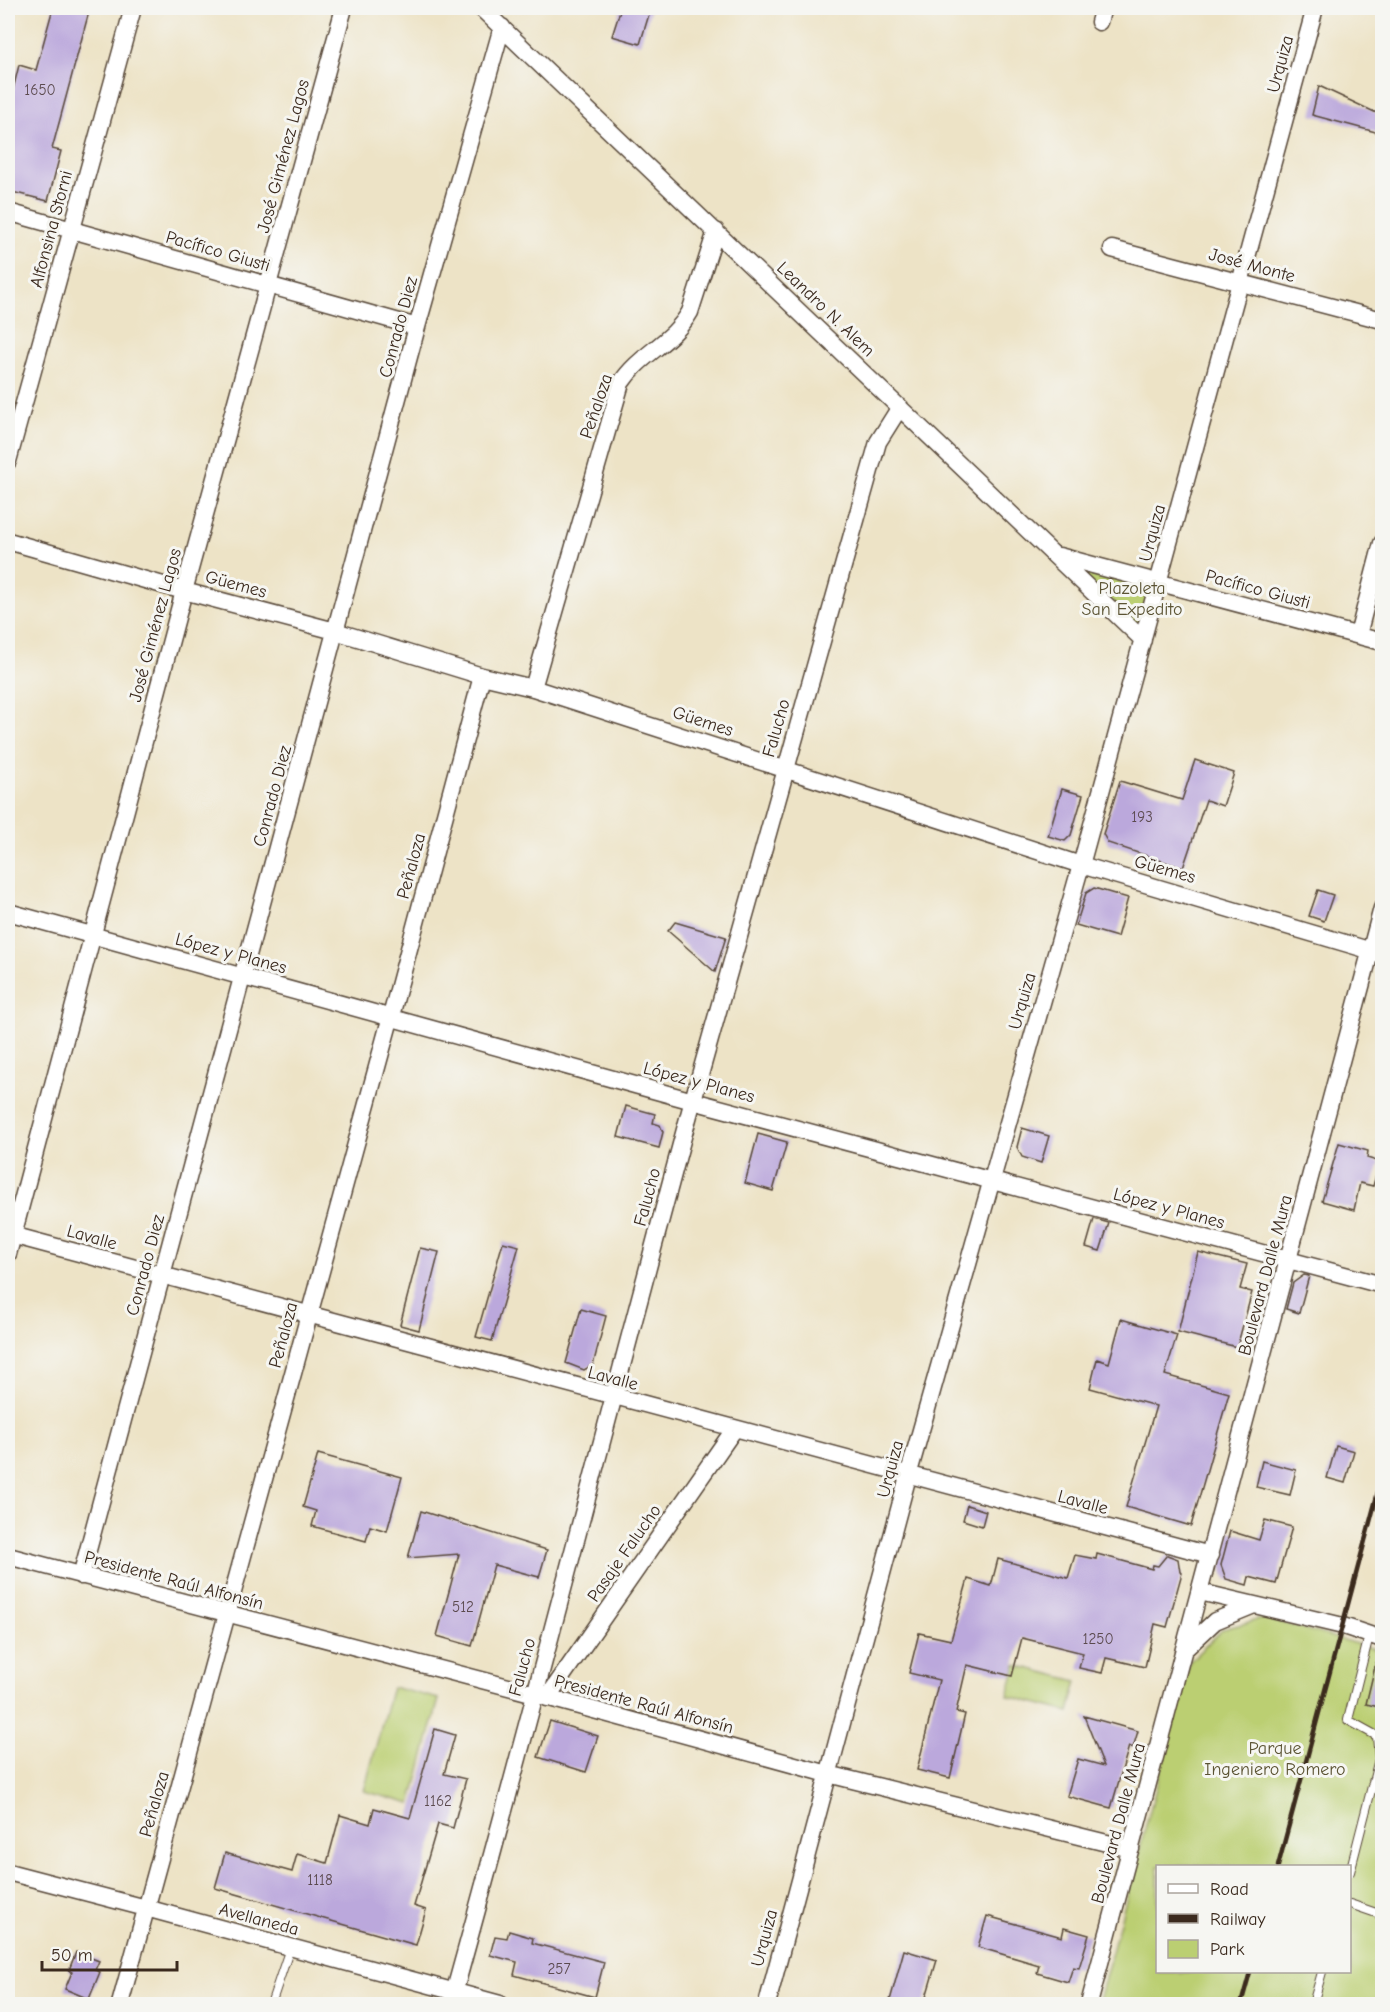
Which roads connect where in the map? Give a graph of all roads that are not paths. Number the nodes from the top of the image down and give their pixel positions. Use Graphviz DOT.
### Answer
graph roads {
  1 [pos="133,8"];
  2 [pos="344,8"];
  3 [pos="481,8"];
  4 [pos="1315,8"];
  5 [pos="502,27"];
  6 [pos="8,212"];
  7 [pos="72,229"];
  8 [pos="716,231"];
  9 [pos="1112,249"];
  10 [pos="1241,282"];
  11 [pos="268,286"];
  12 [pos="1383,320"];
  13 [pos="417,327"];
  14 [pos="900,407"];
  15 [pos="8,461"];
  16 [pos="8,541"];
  17 [pos="1383,543"];
  18 [pos="1055,555"];
  19 [pos="1159,583"];
  20 [pos="184,591"];
  21 [pos="336,631"];
  22 [pos="1358,635"];
  23 [pos="1143,640"];
  24 [pos="1383,642"];
  25 [pos="482,676"];
  26 [pos="533,687"];
  27 [pos="785,768"];
  28 [pos="1081,865"];
  29 [pos="1383,908"];
  30 [pos="8,912"];
  31 [pos="93,936"];
  32 [pos="1377,952"];
  33 [pos="244,977"];
  34 [pos="391,1017"];
  35 [pos="693,1101"];
  36 [pos="991,1181"];
  37 [pos="10,1235"];
  38 [pos="8,1254"];
  39 [pos="1289,1260"];
  40 [pos="162,1277"];
  41 [pos="1383,1285"];
  42 [pos="308,1317"];
  43 [pos="614,1398"];
  44 [pos="733,1431"];
  45 [pos="908,1476"];
  46 [pos="1210,1555"];
  47 [pos="8,1556"];
  48 [pos="81,1576"];
  49 [pos="1200,1592"];
  50 [pos="1254,1605"];
  51 [pos="228,1614"];
  52 [pos="1376,1637"];
  53 [pos="1184,1651"];
  54 [pos="541,1696"];
  55 [pos="828,1774"];
  56 [pos="1131,1850"];
  57 [pos="1351,1868"];
  58 [pos="8,1872"];
  59 [pos="1351,1904"];
  60 [pos="146,1908"];
  61 [pos="1383,1915"];
  62 [pos="290,1948"];
  63 [pos="1321,1973"];
  64 [pos="452,1999"];
  65 [pos="120,2004"];
  66 [pos="271,2004"];
  67 [pos="500,2004"];
  68 [pos="767,2004"];
  69 [pos="1089,2004"];
  70 [pos="1313,2004"];
  1 -- 7 [label="street, Alfonsina Storni"];
  2 -- 11 [label="street, José Giménez Lagos"];
  3 -- 5 [label="street, Leandro N. Alem"];
  4 -- 10 [label="street, Urquiza"];
  5 -- 8 [label="street, Leandro N. Alem"];
  5 -- 13 [label="street, Conrado Diez"];
  6 -- 7 [label="street, Pacífico Giusti"];
  7 -- 11 [label="street, Pacífico Giusti"];
  7 -- 15 [label="street, Alfonsina Storni"];
  8 -- 14 [label="street, Leandro N. Alem"];
  8 -- 26 [label="street, Peñaloza"];
  9 -- 10 [label="street, José Monte"];
  10 -- 12 [label="street, José Monte"];
  10 -- 19 [label="street, Urquiza"];
  11 -- 13 [label="street, Pacífico Giusti"];
  11 -- 20 [label="street, José Giménez Lagos"];
  13 -- 21 [label="street, Conrado Diez"];
  14 -- 18 [label="street, Leandro N. Alem"];
  14 -- 27 [label="street, Falucho"];
  16 -- 20 [label="street, Güemes"];
  17 -- 22 [label="street"];
  18 -- 19 [label="street, Pacífico Giusti"];
  18 -- 23 [label="street, Leandro N. Alem"];
  19 -- 22 [label="street, Pacífico Giusti"];
  19 -- 23 [label="street, Urquiza"];
  20 -- 21 [label="street, Güemes"];
  20 -- 31 [label="street, José Giménez Lagos"];
  21 -- 25 [label="street, Güemes"];
  21 -- 33 [label="street, Conrado Diez"];
  22 -- 24 [label="street, Pacífico Giusti"];
  23 -- 28 [label="street, Urquiza"];
  25 -- 26 [label="street, Güemes"];
  25 -- 34 [label="street, Peñaloza"];
  26 -- 27 [label="street, Güemes"];
  27 -- 28 [label="street, Güemes"];
  27 -- 35 [label="street, Falucho"];
  28 -- 32 [label="street, Güemes"];
  28 -- 36 [label="street, Urquiza"];
  29 -- 32 [label="street, Boulevard Dalle Mura"];
  30 -- 31 [label="street, López y Planes"];
  31 -- 33 [label="street, López y Planes"];
  31 -- 37 [label="street, José Giménez Lagos"];
  32 -- 39 [label="street, Boulevard Dalle Mura"];
  33 -- 34 [label="street, López y Planes"];
  33 -- 40 [label="street, Conrado Diez"];
  34 -- 35 [label="street, López y Planes"];
  34 -- 42 [label="street, Peñaloza"];
  35 -- 36 [label="street, López y Planes"];
  35 -- 43 [label="street, Falucho"];
  36 -- 39 [label="street, López y Planes"];
  36 -- 45 [label="street, Urquiza"];
  37 -- 38 [label="street, José Giménez Lagos"];
  37 -- 40 [label="street, Lavalle"];
  39 -- 41 [label="street, López y Planes"];
  39 -- 46 [label="street, Boulevard Dalle Mura"];
  40 -- 42 [label="street, Lavalle"];
  40 -- 48 [label="street, Conrado Diez"];
  42 -- 43 [label="street, Lavalle"];
  42 -- 51 [label="street, Peñaloza"];
  43 -- 44 [label="street, Lavalle"];
  43 -- 54 [label="street, Falucho"];
  44 -- 45 [label="street, Lavalle"];
  44 -- 54 [label="street, Pasaje Falucho"];
  45 -- 46 [label="street, Lavalle"];
  45 -- 55 [label="street, Urquiza"];
  46 -- 49 [label="street, Boulevard Dalle Mura"];
  47 -- 48 [label="street, Presidente Raúl Alfonsín"];
  48 -- 51 [label="street, Presidente Raúl Alfonsín"];
  49 -- 50 [label="street"];
  49 -- 53 [label="street, Boulevard Dalle Mura"];
  50 -- 52 [label="street"];
  50 -- 53 [label="street"];
  51 -- 54 [label="street, Presidente Raúl Alfonsín"];
  51 -- 60 [label="street, Peñaloza"];
  52 -- 57 [label="lane"];
  53 -- 56 [label="street, Boulevard Dalle Mura"];
  54 -- 55 [label="street, Presidente Raúl Alfonsín"];
  54 -- 64 [label="street, Falucho"];
  55 -- 56 [label="street, Presidente Raúl Alfonsín"];
  55 -- 68 [label="street, Urquiza"];
  56 -- 69 [label="street, Boulevard Dalle Mura"];
  58 -- 60 [label="street, Avellaneda"];
  59 -- 61 [label="lane"];
  60 -- 62 [label="street, Avellaneda"];
  60 -- 65 [label="street, Peñaloza"];
  62 -- 64 [label="street, Avellaneda"];
  62 -- 66 [label="lane"];
  63 -- 70 [label="lane"];
  64 -- 67 [label="street, Avellaneda"];
}
